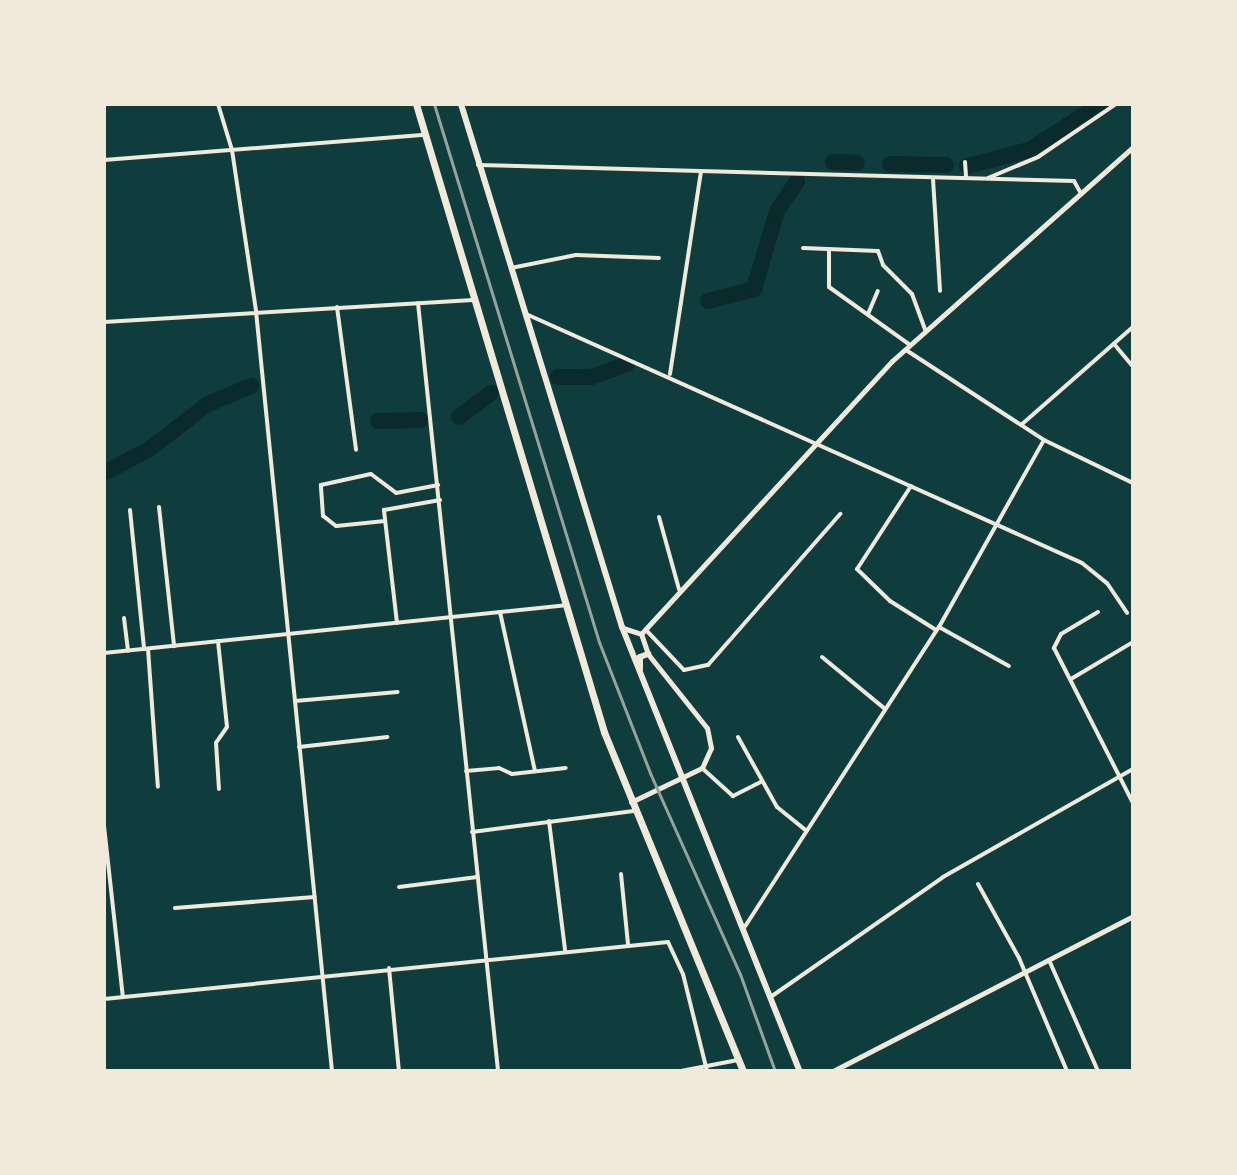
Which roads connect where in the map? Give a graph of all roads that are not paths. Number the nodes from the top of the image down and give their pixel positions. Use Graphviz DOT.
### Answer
graph roads {
  1 [pos="218,104"];
  2 [pos="416,104"];
  3 [pos="461,104"];
  4 [pos="1116,104"];
  5 [pos="425,135"];
  6 [pos="1133,147"];
  7 [pos="232,150"];
  8 [pos="104,160"];
  9 [pos="965,162"];
  10 [pos="478,165"];
  11 [pos="701,171"];
  12 [pos="966,178"];
  13 [pos="985,178"];
  14 [pos="933,179"];
  15 [pos="1079,195"];
  16 [pos="803,248"];
  17 [pos="829,249"];
  18 [pos="659,258"];
  19 [pos="511,268"];
  20 [pos="878,291"];
  21 [pos="940,291"];
  22 [pos="473,300"];
  23 [pos="418,303"];
  24 [pos="337,307"];
  25 [pos="256,311"];
  26 [pos="526,314"];
  27 [pos="869,316"];
  28 [pos="104,322"];
  29 [pos="1133,327"];
  30 [pos="926,332"];
  31 [pos="1114,344"];
  32 [pos="908,347"];
  33 [pos="1133,367"];
  34 [pos="670,376"];
  35 [pos="1021,425"];
  36 [pos="1044,440"];
  37 [pos="817,442"];
  38 [pos="356,450"];
  39 [pos="1133,483"];
  40 [pos="438,485"];
  41 [pos="911,486"];
  42 [pos="440,500"];
  43 [pos="159,507"];
  44 [pos="130,510"];
  45 [pos="840,514"];
  46 [pos="659,517"];
  47 [pos="385,521"];
  48 [pos="999,527"];
  49 [pos="679,589"];
  50 [pos="568,605"];
  51 [pos="500,612"];
  52 [pos="1098,612"];
  53 [pos="1127,613"];
  54 [pos="453,617"];
  55 [pos="124,618"];
  56 [pos="397,623"];
  57 [pos="622,627"];
  58 [pos="938,629"];
  59 [pos="643,632"];
  60 [pos="288,634"];
  61 [pos="218,641"];
  62 [pos="1133,642"];
  63 [pos="174,646"];
  64 [pos="146,649"];
  65 [pos="128,651"];
  66 [pos="104,653"];
  67 [pos="648,654"];
  68 [pos="822,657"];
  69 [pos="1009,666"];
  70 [pos="1071,679"];
  71 [pos="644,688"];
  72 [pos="398,692"];
  73 [pos="295,701"];
  74 [pos="886,710"];
  75 [pos="387,737"];
  76 [pos="738,737"];
  77 [pos="299,747"];
  78 [pos="566,768"];
  79 [pos="702,768"];
  80 [pos="1133,769"];
  81 [pos="466,771"];
  82 [pos="535,771"];
  83 [pos="1119,777"];
  84 [pos="761,782"];
  85 [pos="158,787"];
  86 [pos="219,789"];
  87 [pos="1133,803"];
  88 [pos="632,806"];
  89 [pos="549,821"];
  90 [pos="104,826"];
  91 [pos="807,831"];
  92 [pos="472,832"];
  93 [pos="621,874"];
  94 [pos="477,877"];
  95 [pos="978,884"];
  96 [pos="399,887"];
  97 [pos="315,897"];
  98 [pos="175,908"];
  99 [pos="1133,918"];
  100 [pos="743,929"];
  101 [pos="628,944"];
  102 [pos="565,951"];
  103 [pos="487,958"];
  104 [pos="1048,958"];
  105 [pos="389,968"];
  106 [pos="1025,970"];
  107 [pos="322,974"];
  108 [pos="772,996"];
  109 [pos="123,997"];
  110 [pos="104,999"];
  111 [pos="740,1060"];
  112 [pos="706,1069"];
  113 [pos="332,1071"];
  114 [pos="399,1071"];
  115 [pos="498,1071"];
  116 [pos="681,1071"];
  117 [pos="743,1071"];
  118 [pos="800,1071"];
  119 [pos="833,1071"];
  120 [pos="1067,1071"];
  121 [pos="1098,1071"];
  1 -- 7 [label="street"];
  2 -- 5 [label="main road"];
  3 -- 10 [label="main road"];
  4 -- 13 [label="street"];
  5 -- 7 [label="street"];
  5 -- 22 [label="main road"];
  6 -- 15 [label="street"];
  7 -- 8 [label="street"];
  7 -- 25 [label="street"];
  9 -- 12 [label="street"];
  10 -- 11 [label="street"];
  10 -- 19 [label="main road"];
  11 -- 14 [label="street"];
  11 -- 34 [label="street"];
  12 -- 13 [label="street"];
  12 -- 14 [label="street"];
  13 -- 15 [label="street"];
  14 -- 21 [label="street"];
  15 -- 30 [label="street"];
  16 -- 17 [label="street"];
  17 -- 27 [label="street"];
  17 -- 30 [label="street"];
  18 -- 19 [label="street"];
  19 -- 26 [label="main road"];
  20 -- 27 [label="street"];
  22 -- 23 [label="street"];
  22 -- 50 [label="main road"];
  23 -- 24 [label="street"];
  23 -- 40 [label="street"];
  24 -- 25 [label="street"];
  24 -- 38 [label="street"];
  25 -- 28 [label="street"];
  25 -- 60 [label="street"];
  26 -- 34 [label="street"];
  26 -- 57 [label="main road"];
  27 -- 32 [label="street"];
  29 -- 31 [label="street"];
  30 -- 32 [label="street"];
  31 -- 33 [label="street"];
  31 -- 35 [label="street"];
  32 -- 35 [label="street"];
  32 -- 37 [label="street"];
  34 -- 37 [label="street"];
  35 -- 36 [label="street"];
  36 -- 39 [label="street"];
  36 -- 48 [label="street"];
  37 -- 41 [label="street"];
  37 -- 49 [label="street"];
  40 -- 42 [label="street"];
  40 -- 47 [label="street"];
  41 -- 48 [label="street"];
  41 -- 58 [label="street"];
  42 -- 47 [label="street"];
  42 -- 54 [label="street"];
  43 -- 63 [label="street"];
  44 -- 64 [label="street"];
  45 -- 59 [label="street"];
  46 -- 49 [label="street"];
  47 -- 56 [label="street"];
  48 -- 53 [label="street"];
  48 -- 58 [label="street"];
  49 -- 59 [label="street"];
  50 -- 51 [label="street"];
  50 -- 88 [label="main road"];
  51 -- 54 [label="street"];
  51 -- 82 [label="street"];
  52 -- 70 [label="street"];
  54 -- 56 [label="street"];
  54 -- 81 [label="street"];
  55 -- 65 [label="street"];
  56 -- 60 [label="street"];
  57 -- 59 [label="street"];
  57 -- 71 [label="main road"];
  58 -- 69 [label="street"];
  58 -- 74 [label="street"];
  59 -- 67 [label="street"];
  60 -- 61 [label="street"];
  60 -- 73 [label="street"];
  61 -- 63 [label="street"];
  61 -- 86 [label="street"];
  62 -- 70 [label="street"];
  63 -- 64 [label="street"];
  64 -- 65 [label="street"];
  64 -- 85 [label="street"];
  65 -- 66 [label="street"];
  67 -- 71 [label="main road"];
  67 -- 79 [label="street"];
  68 -- 74 [label="street"];
  70 -- 83 [label="street"];
  71 -- 100 [label="main road"];
  72 -- 73 [label="street"];
  73 -- 77 [label="street"];
  74 -- 91 [label="street"];
  75 -- 77 [label="street"];
  76 -- 84 [label="street"];
  77 -- 97 [label="street"];
  78 -- 82 [label="street"];
  79 -- 84 [label="street"];
  79 -- 88 [label="street"];
  80 -- 83 [label="street"];
  81 -- 82 [label="street"];
  81 -- 92 [label="street"];
  83 -- 87 [label="street"];
  83 -- 108 [label="street"];
  84 -- 91 [label="street"];
  88 -- 89 [label="street"];
  88 -- 111 [label="main road"];
  89 -- 92 [label="street"];
  89 -- 102 [label="street"];
  90 -- 109 [label="street"];
  91 -- 100 [label="street"];
  92 -- 94 [label="street"];
  93 -- 101 [label="street"];
  94 -- 96 [label="street"];
  94 -- 103 [label="street"];
  95 -- 106 [label="street"];
  97 -- 98 [label="street"];
  97 -- 107 [label="street"];
  99 -- 104 [label="street"];
  100 -- 108 [label="main road"];
  101 -- 102 [label="street"];
  101 -- 112 [label="street"];
  102 -- 103 [label="street"];
  103 -- 105 [label="street"];
  103 -- 115 [label="street"];
  104 -- 106 [label="street"];
  104 -- 121 [label="street"];
  105 -- 107 [label="street"];
  105 -- 114 [label="street"];
  106 -- 119 [label="street"];
  106 -- 120 [label="street"];
  107 -- 109 [label="street"];
  107 -- 113 [label="street"];
  108 -- 118 [label="main road"];
  109 -- 110 [label="street"];
  111 -- 112 [label="street"];
  111 -- 117 [label="main road"];
  112 -- 116 [label="street"];
}
